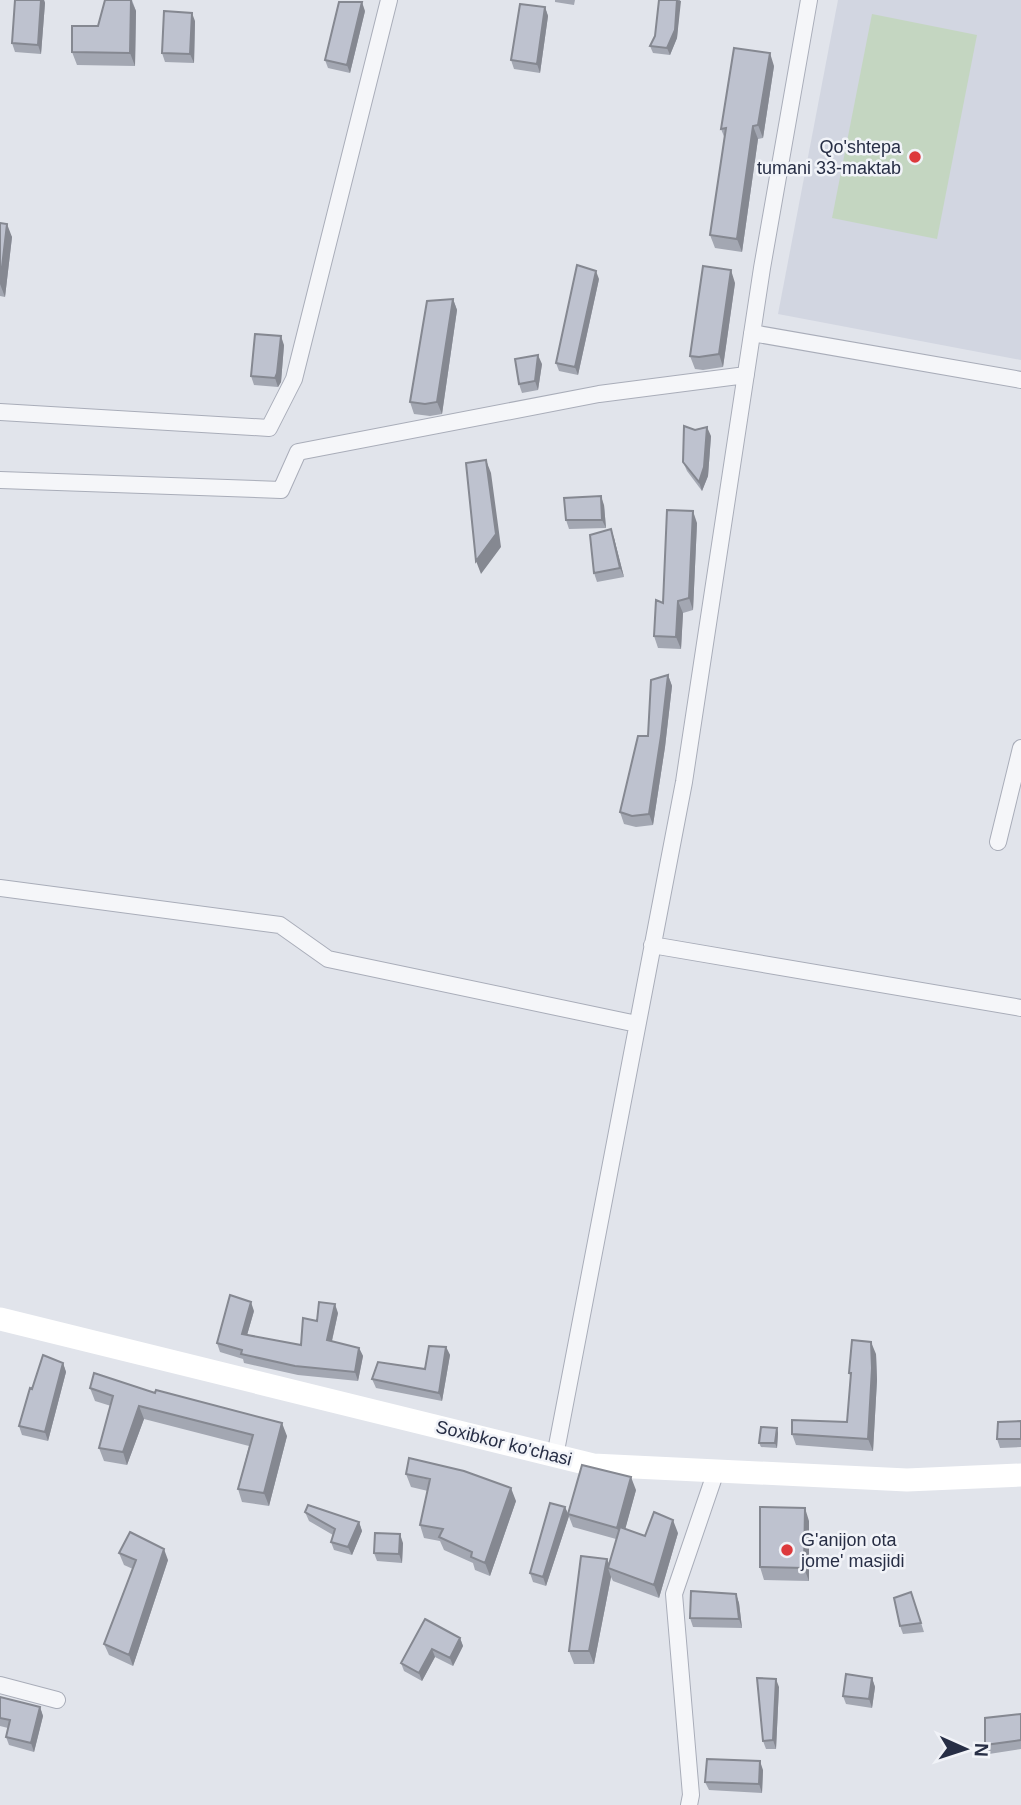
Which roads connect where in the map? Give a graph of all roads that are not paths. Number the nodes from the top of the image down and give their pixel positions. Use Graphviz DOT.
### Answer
graph roads {
  1 [pos="389,0"];
  2 [pos="810,0"];
  3 [pos="752,333"];
  4 [pos="746,376"];
  5 [pos="1021,380"];
  6 [pos="0,412"];
  7 [pos="0,480"];
  8 [pos="1021,748"];
  9 [pos="998,842"];
  10 [pos="0,888"];
  11 [pos="652,945"];
  12 [pos="1021,1008"];
  13 [pos="637,1024"];
  14 [pos="0,1319"];
  15 [pos="555,1456"];
  16 [pos="716,1471"];
  17 [pos="1021,1475"];
  18 [pos="0,1685"];
  19 [pos="57,1700"];
  20 [pos="690,1805"];
  1 -- 6 [label="street"];
  2 -- 3 [label="street"];
  3 -- 4 [label="street"];
  3 -- 5 [label="street"];
  4 -- 7 [label="street"];
  4 -- 11 [label="street"];
  8 -- 9 [label="street"];
  10 -- 13 [label="street"];
  11 -- 12 [label="street"];
  11 -- 13 [label="street"];
  13 -- 15 [label="street"];
  14 -- 15 [label="main road, Soxibkor ko'chasi"];
  15 -- 16 [label="main road, Soxibkor ko'chasi"];
  16 -- 17 [label="main road, Soxibkor ko'chasi"];
  16 -- 20 [label="street"];
  18 -- 19 [label="street"];
}
